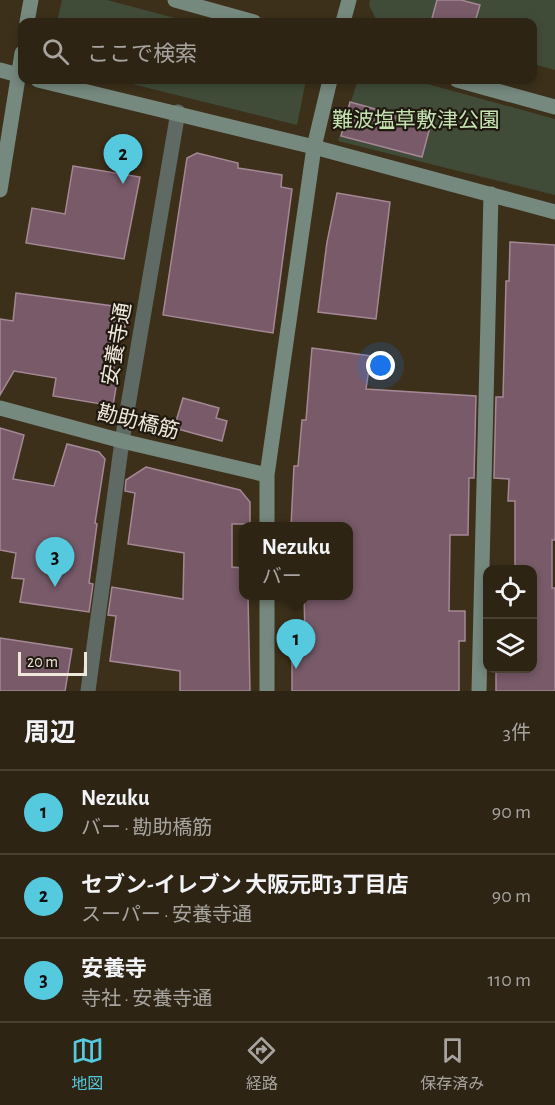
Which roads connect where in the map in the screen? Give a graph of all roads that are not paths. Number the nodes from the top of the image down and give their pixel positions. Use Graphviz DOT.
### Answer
graph roads {
  1 [pos="31,0"];
  2 [pos="175,0"];
  3 [pos="349,0"];
  4 [pos="28,18"];
  5 [pos="240,18"];
  6 [pos="344,18"];
  7 [pos="0,70"];
  8 [pos="18,74"];
  9 [pos="19,84"];
  10 [pos="56,84"];
  11 [pos="329,84"];
  12 [pos="472,84"];
  13 [pos="555,107"];
  14 [pos="178,112"];
  15 [pos="314,147"];
  16 [pos="0,190"];
  17 [pos="491,194"];
  18 [pos="555,212"];
  19 [pos="0,408"];
  20 [pos="122,441"];
  21 [pos="267,475"];
  22 [pos="267,522"];
  23 [pos="267,600"];
  24 [pos="88,691"];
  25 [pos="267,691"];
  26 [pos="479,691"];
  1 -- 4 [label="street"];
  2 -- 5 [label="street"];
  3 -- 6 [label="street"];
  7 -- 8 [label="street"];
  9 -- 16 [label="street"];
  10 -- 14 [label="street"];
  11 -- 15 [label="street"];
  12 -- 13 [label="street"];
  14 -- 15 [label="street"];
  14 -- 20 [label="street, 安養寺通"];
  15 -- 17 [label="street"];
  15 -- 21 [label="street"];
  17 -- 18 [label="street"];
  17 -- 26 [label="street"];
  19 -- 20 [label="street, 勘助橋筋"];
  20 -- 21 [label="street, 勘助橋筋"];
  20 -- 24 [label="street, 安養寺通"];
  21 -- 22 [label="street"];
  23 -- 25 [label="street"];
}
